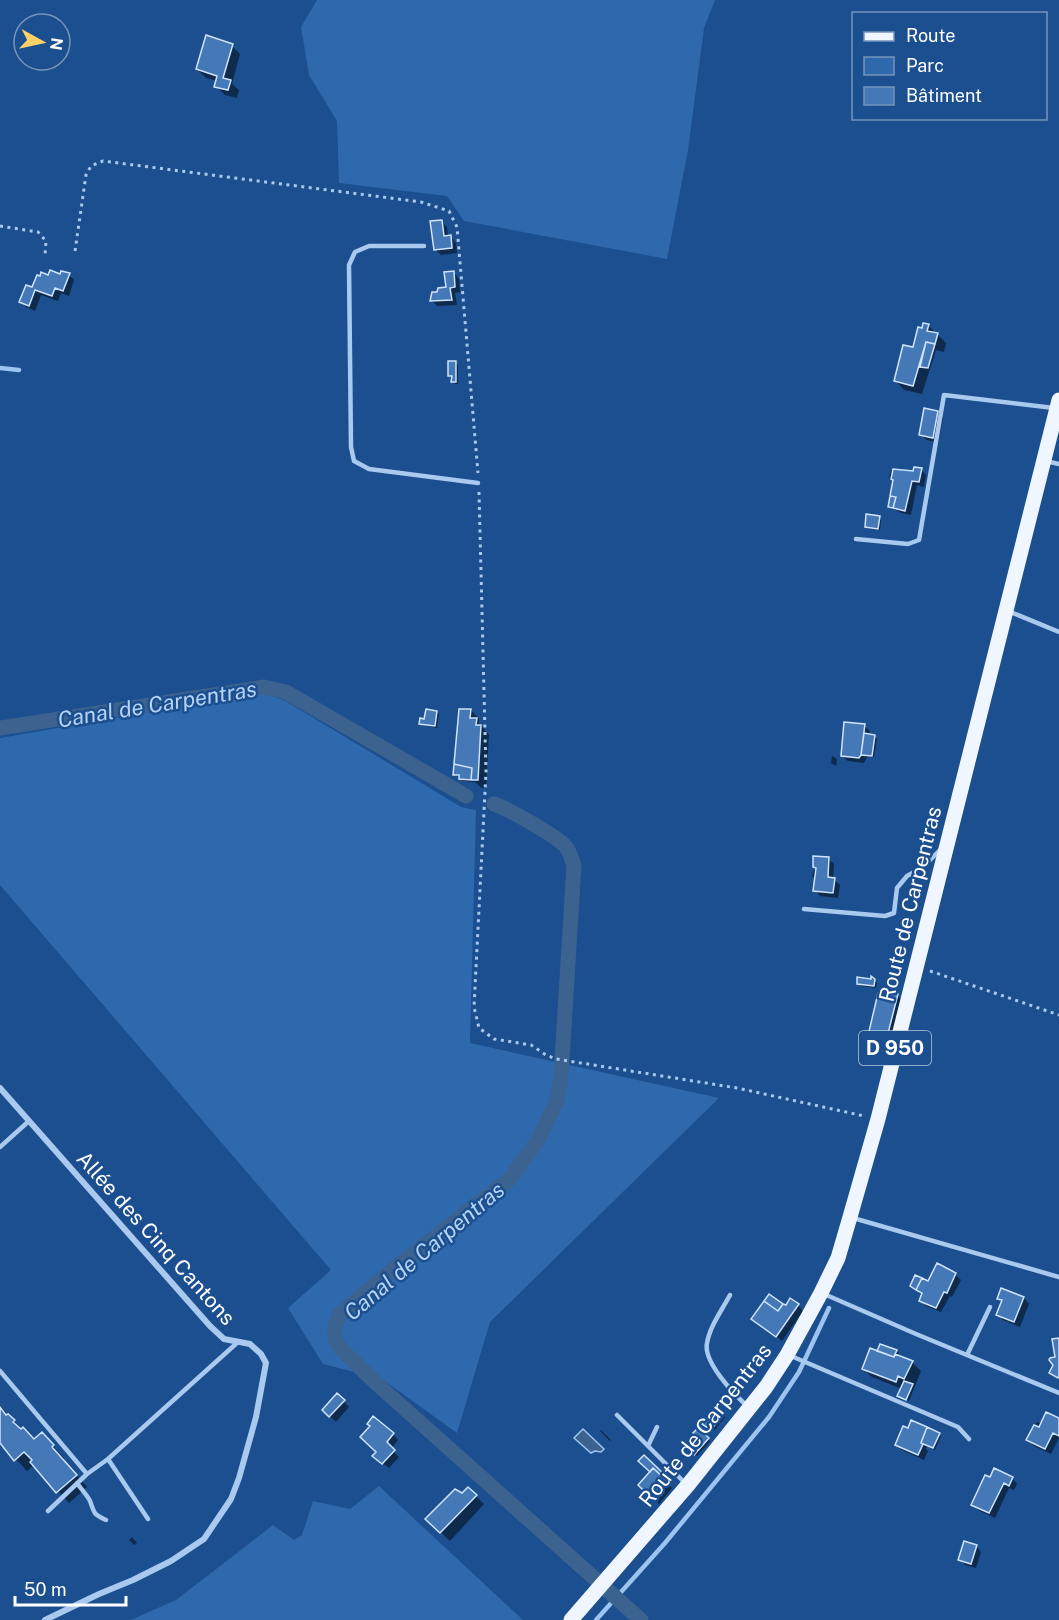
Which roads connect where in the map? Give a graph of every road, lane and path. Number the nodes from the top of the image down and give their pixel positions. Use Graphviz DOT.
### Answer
graph roads {
  1 [pos="0,226"];
  2 [pos="424,246"];
  3 [pos="75,251"];
  4 [pos="45,255"];
  5 [pos="1058,404"];
  6 [pos="1051,463"];
  7 [pos="478,483"];
  8 [pos="856,539"];
  9 [pos="1006,610"];
  10 [pos="1059,632"];
  11 [pos="946,844"];
  12 [pos="804,909"];
  13 [pos="915,967"];
  14 [pos="1059,1014"];
  15 [pos="0,1088"];
  16 [pos="878,1119"];
  17 [pos="29,1121"];
  18 [pos="0,1147"];
  19 [pos="850,1217"];
  20 [pos="1059,1277"];
  21 [pos="821,1293"];
  22 [pos="730,1295"];
  23 [pos="990,1307"];
  24 [pos="238,1342"];
  25 [pos="787,1354"];
  26 [pos="967,1355"];
  27 [pos="0,1371"];
  28 [pos="1059,1393"];
  29 [pos="749,1408"];
  30 [pos="618,1415"];
  31 [pos="657,1426"];
  32 [pos="969,1439"];
  33 [pos="648,1446"];
  34 [pos="108,1459"];
  35 [pos="87,1474"];
  36 [pos="77,1483"];
  37 [pos="688,1485"];
  38 [pos="48,1511"];
  39 [pos="148,1519"];
  40 [pos="106,1520"];
  41 [pos="45,1620"];
  42 [pos="571,1620"];
  1 -- 4 [label="path"];
  2 -- 7 [label="lane"];
  3 -- 7 [label="path"];
  5 -- 6 [label="main road, Route de Carpentras / D 950"];
  5 -- 8 [label="lane"];
  6 -- 9 [label="main road, Route de Carpentras / D 950"];
  7 -- 16 [label="path"];
  9 -- 10 [label="lane"];
  9 -- 11 [label="main road, Route de Carpentras / D 950"];
  11 -- 12 [label="lane"];
  11 -- 13 [label="main road, Route de Carpentras / D 950"];
  13 -- 14 [label="path"];
  13 -- 16 [label="main road, Route de Carpentras / D 950"];
  15 -- 17 [label="street, Allée des Cinq Cantons"];
  16 -- 19 [label="main road, Route de Carpentras / D 950"];
  17 -- 18 [label="lane"];
  17 -- 24 [label="street, Allée des Cinq Cantons"];
  19 -- 20 [label="lane"];
  19 -- 21 [label="main road, Route de Carpentras / D 950"];
  21 -- 25 [label="main road, Route de Carpentras / D 950"];
  21 -- 26 [label="lane"];
  22 -- 29 [label="lane"];
  23 -- 26 [label="lane"];
  24 -- 34 [label="lane"];
  24 -- 41 [label="street, Allée des Cinq Cantons"];
  25 -- 29 [label="main road, Route de Carpentras / D 950"];
  25 -- 32 [label="lane"];
  26 -- 28 [label="lane"];
  27 -- 35 [label="lane"];
  29 -- 37 [label="main road, Route de Carpentras / D 950"];
  30 -- 33 [label="lane"];
  31 -- 33 [label="lane"];
  33 -- 37 [label="lane"];
  34 -- 35 [label="lane"];
  34 -- 39 [label="lane"];
  35 -- 36 [label="lane"];
  36 -- 38 [label="lane"];
  36 -- 40 [label="lane"];
  37 -- 42 [label="main road, Route de Carpentras / D 950"];
}
